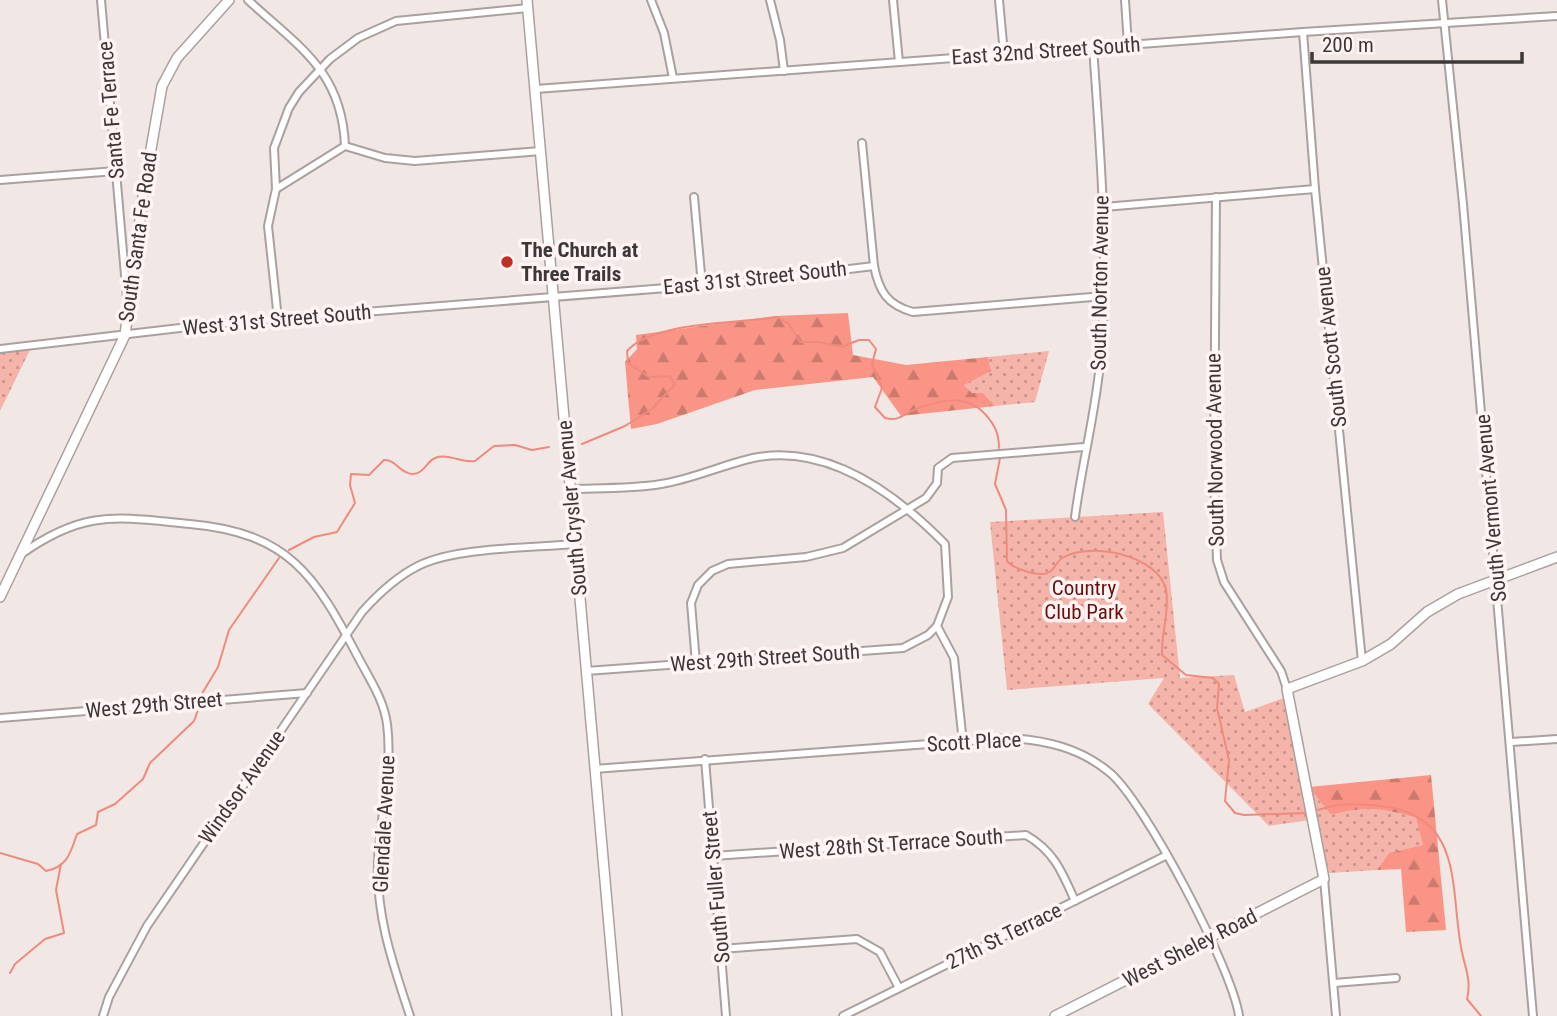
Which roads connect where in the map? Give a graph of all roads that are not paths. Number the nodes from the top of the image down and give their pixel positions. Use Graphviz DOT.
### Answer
graph roads {
  1 [pos="101,0"];
  2 [pos="229,0"];
  3 [pos="248,0"];
  4 [pos="651,0"];
  5 [pos="770,0"];
  6 [pos="892,0"];
  7 [pos="999,0"];
  8 [pos="1125,0"];
  9 [pos="1442,0"];
  10 [pos="528,4"];
  11 [pos="1557,16"];
  12 [pos="1445,23"];
  13 [pos="1303,32"];
  14 [pos="1128,45"];
  15 [pos="1093,47"];
  16 [pos="1004,54"];
  17 [pos="899,62"];
  18 [pos="323,69"];
  19 [pos="784,71"];
  20 [pos="673,78"];
  21 [pos="536,89"];
  22 [pos="862,143"];
  23 [pos="345,146"];
  24 [pos="541,151"];
  25 [pos="116,171"];
  26 [pos="0,180"];
  27 [pos="276,189"];
  28 [pos="1315,189"];
  29 [pos="694,197"];
  30 [pos="1216,197"];
  31 [pos="1104,207"];
  32 [pos="874,266"];
  33 [pos="702,285"];
  34 [pos="554,296"];
  35 [pos="1104,296"];
  36 [pos="128,304"];
  37 [pos="278,319"];
  38 [pos="125,335"];
  39 [pos="0,349"];
  40 [pos="1084,447"];
  41 [pos="570,489"];
  42 [pos="907,511"];
  43 [pos="1075,517"];
  44 [pos="575,544"];
  45 [pos="20,555"];
  46 [pos="1557,558"];
  47 [pos="1497,579"];
  48 [pos="0,597"];
  49 [pos="937,626"];
  50 [pos="347,636"];
  51 [pos="1363,661"];
  52 [pos="696,663"];
  53 [pos="586,671"];
  54 [pos="1287,689"];
  55 [pos="307,693"];
  56 [pos="0,718"];
  57 [pos="1557,739"];
  58 [pos="1511,742"];
  59 [pos="963,743"];
  60 [pos="705,759"];
  61 [pos="594,769"];
  62 [pos="713,856"];
  63 [pos="1165,856"];
  64 [pos="1324,879"];
  65 [pos="1075,901"];
  66 [pos="1210,938"];
  67 [pos="721,949"];
  68 [pos="1396,978"];
  69 [pos="1334,983"];
  70 [pos="899,988"];
  71 [pos="1533,1013"];
  72 [pos="103,1016"];
  73 [pos="410,1016"];
  74 [pos="617,1016"];
  75 [pos="726,1016"];
  76 [pos="843,1016"];
  77 [pos="1055,1016"];
  78 [pos="1240,1016"];
  79 [pos="1336,1016"];
  1 -- 25 [label="street, Santa Fe Terrace"];
  2 -- 36 [label="street, South Santa Fe Road"];
  3 -- 18 [label="street"];
  4 -- 20 [label="street"];
  5 -- 19 [label="street"];
  6 -- 17 [label="street"];
  7 -- 16 [label="street"];
  8 -- 14 [label="street"];
  9 -- 12 [label="street, South Vermont Avenue"];
  10 -- 18 [label="street"];
  10 -- 21 [label="street, South Crysler Avenue"];
  11 -- 12 [label="street, East 32nd Street South"];
  12 -- 13 [label="street, East 32nd Street South"];
  12 -- 47 [label="street, South Vermont Avenue"];
  13 -- 14 [label="street, East 32nd Street South"];
  13 -- 28 [label="street, South Scott Avenue"];
  14 -- 15 [label="street, East 32nd Street South"];
  15 -- 16 [label="street, East 32nd Street South"];
  15 -- 31 [label="street, South Norton Avenue"];
  16 -- 17 [label="street, East 32nd Street South"];
  17 -- 19 [label="street, East 32nd Street South"];
  18 -- 23 [label="street"];
  18 -- 27 [label="street"];
  19 -- 20 [label="street, East 32nd Street South"];
  20 -- 21 [label="street, East 32nd Street South"];
  21 -- 24 [label="street, South Crysler Avenue"];
  22 -- 32 [label="street"];
  23 -- 24 [label="street"];
  23 -- 27 [label="street"];
  24 -- 34 [label="street, South Crysler Avenue"];
  25 -- 26 [label="street"];
  25 -- 36 [label="street, Santa Fe Terrace"];
  27 -- 37 [label="street"];
  28 -- 30 [label="street"];
  28 -- 51 [label="street, South Scott Avenue"];
  29 -- 33 [label="street"];
  30 -- 31 [label="street"];
  30 -- 54 [label="street, South Norwood Avenue"];
  31 -- 35 [label="street, South Norton Avenue"];
  32 -- 33 [label="street, East 31st Street South"];
  32 -- 35 [label="street"];
  33 -- 34 [label="street, East 31st Street South"];
  34 -- 37 [label="street, West 31st Street South"];
  34 -- 41 [label="street, South Crysler Avenue"];
  35 -- 40 [label="street, South Norton Avenue"];
  36 -- 38 [label="street, South Santa Fe Road"];
  37 -- 38 [label="street, West 31st Street South"];
  38 -- 39 [label="street, West 31st Street South"];
  38 -- 45 [label="street, South Santa Fe Road"];
  40 -- 42 [label="street"];
  40 -- 43 [label="street, South Norton Avenue"];
  41 -- 42 [label="street"];
  41 -- 44 [label="street, South Crysler Avenue"];
  42 -- 49 [label="street"];
  42 -- 52 [label="street"];
  44 -- 50 [label="street, Windsor Avenue"];
  44 -- 53 [label="street, South Crysler Avenue"];
  45 -- 48 [label="street, South Santa Fe Road"];
  45 -- 50 [label="street, Glendale Avenue"];
  46 -- 47 [label="street"];
  47 -- 51 [label="street"];
  47 -- 58 [label="street, South Vermont Avenue"];
  49 -- 52 [label="street, West 29th Street South"];
  49 -- 59 [label="street"];
  50 -- 55 [label="street, Windsor Avenue"];
  50 -- 73 [label="street, Glendale Avenue"];
  51 -- 54 [label="street"];
  52 -- 53 [label="street, West 29th Street South"];
  53 -- 61 [label="street, South Crysler Avenue"];
  54 -- 64 [label="street, South Norwood Avenue"];
  55 -- 56 [label="street, West 29th Street"];
  55 -- 72 [label="street, Windsor Avenue"];
  57 -- 58 [label="street"];
  58 -- 71 [label="street, South Vermont Avenue"];
  59 -- 60 [label="street, Scott Place"];
  59 -- 63 [label="street, Scott Place"];
  60 -- 61 [label="street, Scott Place"];
  60 -- 62 [label="street, South Fuller Street"];
  61 -- 74 [label="street, South Crysler Avenue"];
  62 -- 65 [label="street, West 28th St Terrace South"];
  62 -- 67 [label="street, South Fuller Street"];
  63 -- 65 [label="street, 27th St Terrace"];
  63 -- 66 [label="street, Scott Place"];
  64 -- 66 [label="street, West Sheley Road"];
  64 -- 69 [label="street, South Norwood Avenue"];
  65 -- 70 [label="street, 27th St Terrace"];
  66 -- 77 [label="street, West Sheley Road"];
  66 -- 78 [label="street, Scott Place"];
  67 -- 70 [label="street"];
  67 -- 75 [label="street, South Fuller Street"];
  68 -- 69 [label="street"];
  69 -- 79 [label="street, South Norwood Avenue"];
  70 -- 76 [label="street, 27th St Terrace"];
}
